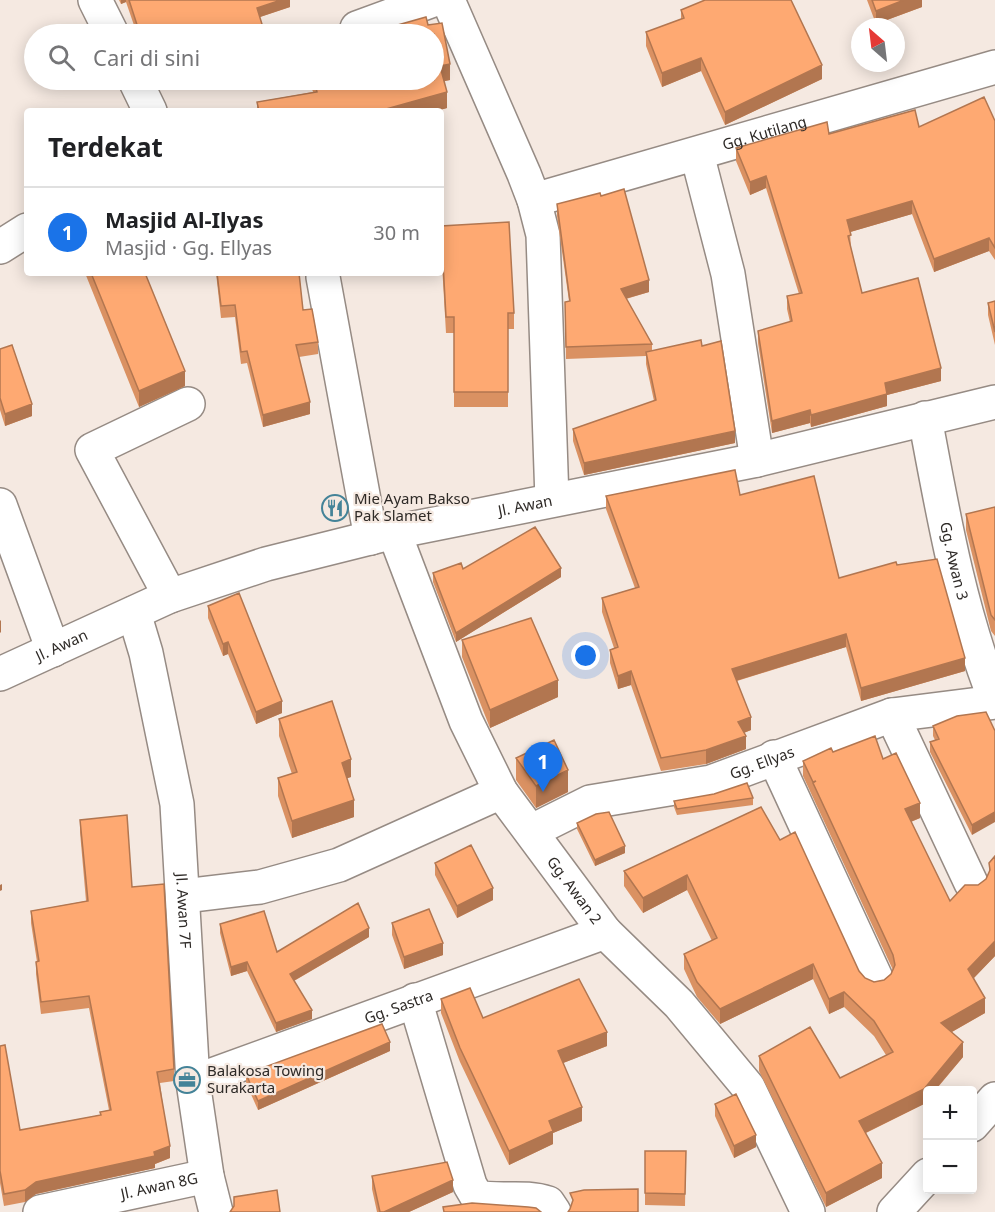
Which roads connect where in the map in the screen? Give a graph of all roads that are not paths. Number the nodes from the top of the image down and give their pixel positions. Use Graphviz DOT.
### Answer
graph roads {
  1 [pos="95,0"];
  2 [pos="433,0"];
  3 [pos="448,0"];
  4 [pos="107,24"];
  5 [pos="368,24"];
  6 [pos="995,67"];
  7 [pos="140,90"];
  8 [pos="149,108"];
  9 [pos="697,154"];
  10 [pos="534,200"];
  11 [pos="24,232"];
  12 [pos="0,247"];
  13 [pos="323,276"];
  14 [pos="995,402"];
  15 [pos="188,404"];
  16 [pos="925,418"];
  17 [pos="757,460"];
  18 [pos="552,500"];
  19 [pos="2,516"];
  20 [pos="382,535"];
  21 [pos="170,596"];
  22 [pos="134,613"];
  23 [pos="53,650"];
  24 [pos="0,674"];
  25 [pos="995,700"];
  26 [pos="892,715"];
  27 [pos="774,757"];
  28 [pos="501,792"];
  29 [pos="532,831"];
  30 [pos="971,884"];
  31 [pos="184,896"];
  32 [pos="605,932"];
  33 [pos="876,978"];
  34 [pos="415,1000"];
  35 [pos="193,1082"];
  36 [pos="995,1099"];
  37 [pos="977,1119"];
  38 [pos="207,1176"];
  39 [pos="923,1179"];
  40 [pos="95,1207"];
  41 [pos="40,1212"];
  42 [pos="216,1212"];
  43 [pos="554,1212"];
  44 [pos="808,1212"];
  45 [pos="894,1212"];
  1 -- 4 [label="street"];
  2 -- 5 [label="street"];
  3 -- 10 [label="street"];
  6 -- 9 [label="street, Gg. Kutilang"];
  7 -- 8 [label="street"];
  9 -- 10 [label="street, Gg. Kutilang"];
  9 -- 17 [label="street"];
  10 -- 18 [label="street"];
  11 -- 12 [label="street"];
  13 -- 20 [label="street, Gg. Awan 2"];
  14 -- 16 [label="street, Jl. Awan"];
  15 -- 21 [label="street"];
  16 -- 17 [label="street, Jl. Awan"];
  16 -- 25 [label="street, Gg. Awan 3"];
  17 -- 18 [label="street, Jl. Awan"];
  18 -- 20 [label="street, Jl. Awan"];
  19 -- 23 [label="street"];
  20 -- 21 [label="street, Jl. Awan"];
  20 -- 28 [label="street, Gg. Awan 2"];
  21 -- 22 [label="street, Jl. Awan"];
  22 -- 23 [label="street, Jl. Awan"];
  22 -- 31 [label="street, Jl. Awan 7F"];
  23 -- 24 [label="street, Jl. Awan"];
  25 -- 26 [label="street, Gg. Ellyas"];
  26 -- 27 [label="street, Gg. Ellyas"];
  26 -- 30 [label="street"];
  27 -- 29 [label="street, Gg. Ellyas"];
  27 -- 33 [label="street"];
  28 -- 29 [label="street, Gg. Awan 2"];
  28 -- 31 [label="street"];
  29 -- 32 [label="street, Gg. Awan 2"];
  31 -- 35 [label="street, Jl. Awan 7F"];
  32 -- 34 [label="street, Gg. Sastra"];
  32 -- 44 [label="street, Gg. Awan 2"];
  34 -- 35 [label="street, Gg. Sastra"];
  34 -- 43 [label="street"];
  35 -- 38 [label="street, Jl. Awan 7F"];
  36 -- 37 [label="street"];
  38 -- 40 [label="street, Jl. Awan 8G"];
  38 -- 42 [label="street, Jl. Awan 7F"];
  39 -- 45 [label="street"];
  40 -- 41 [label="street, Jl. Awan 8G"];
}
